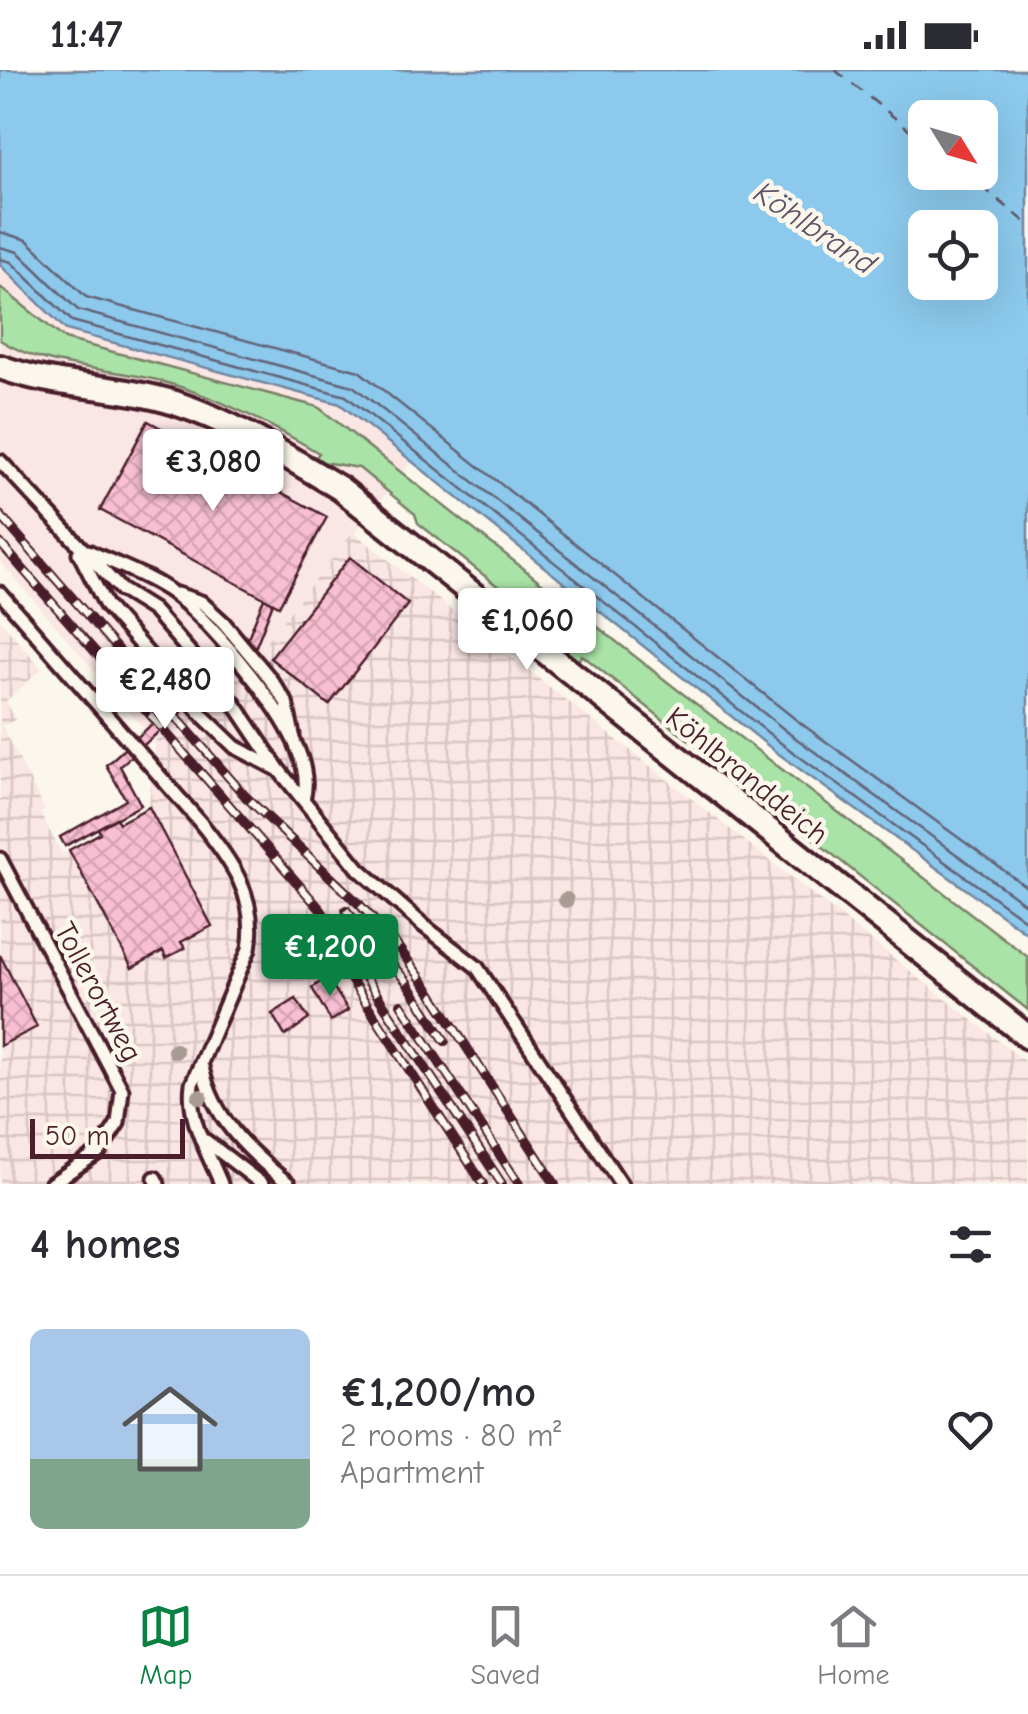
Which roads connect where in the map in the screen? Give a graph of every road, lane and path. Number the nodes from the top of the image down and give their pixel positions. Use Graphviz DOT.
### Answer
graph roads {
  1 [pos="0,366"];
  2 [pos="0,461"];
  3 [pos="72,540"];
  4 [pos="0,593"];
  5 [pos="280,770"];
  6 [pos="302,800"];
  7 [pos="0,859"];
  8 [pos="1028,1037"];
  9 [pos="202,1067"];
  10 [pos="202,1138"];
  11 [pos="51,1184"];
  12 [pos="221,1184"];
  13 [pos="262,1184"];
  14 [pos="289,1184"];
  15 [pos="621,1184"];
  1 -- 8 [label="street, Köhlbranddeich"];
  2 -- 3 [label="lane"];
  3 -- 5 [label="lane"];
  3 -- 5 [label="lane"];
  3 -- 6 [label="lane"];
  4 -- 9 [label="lane"];
  5 -- 6 [label="lane"];
  6 -- 15 [label="lane"];
  7 -- 11 [label="lane, Tollerortweg"];
  9 -- 10 [label="lane"];
  9 -- 14 [label="lane"];
  10 -- 12 [label="lane"];
  10 -- 13 [label="lane"];
}
